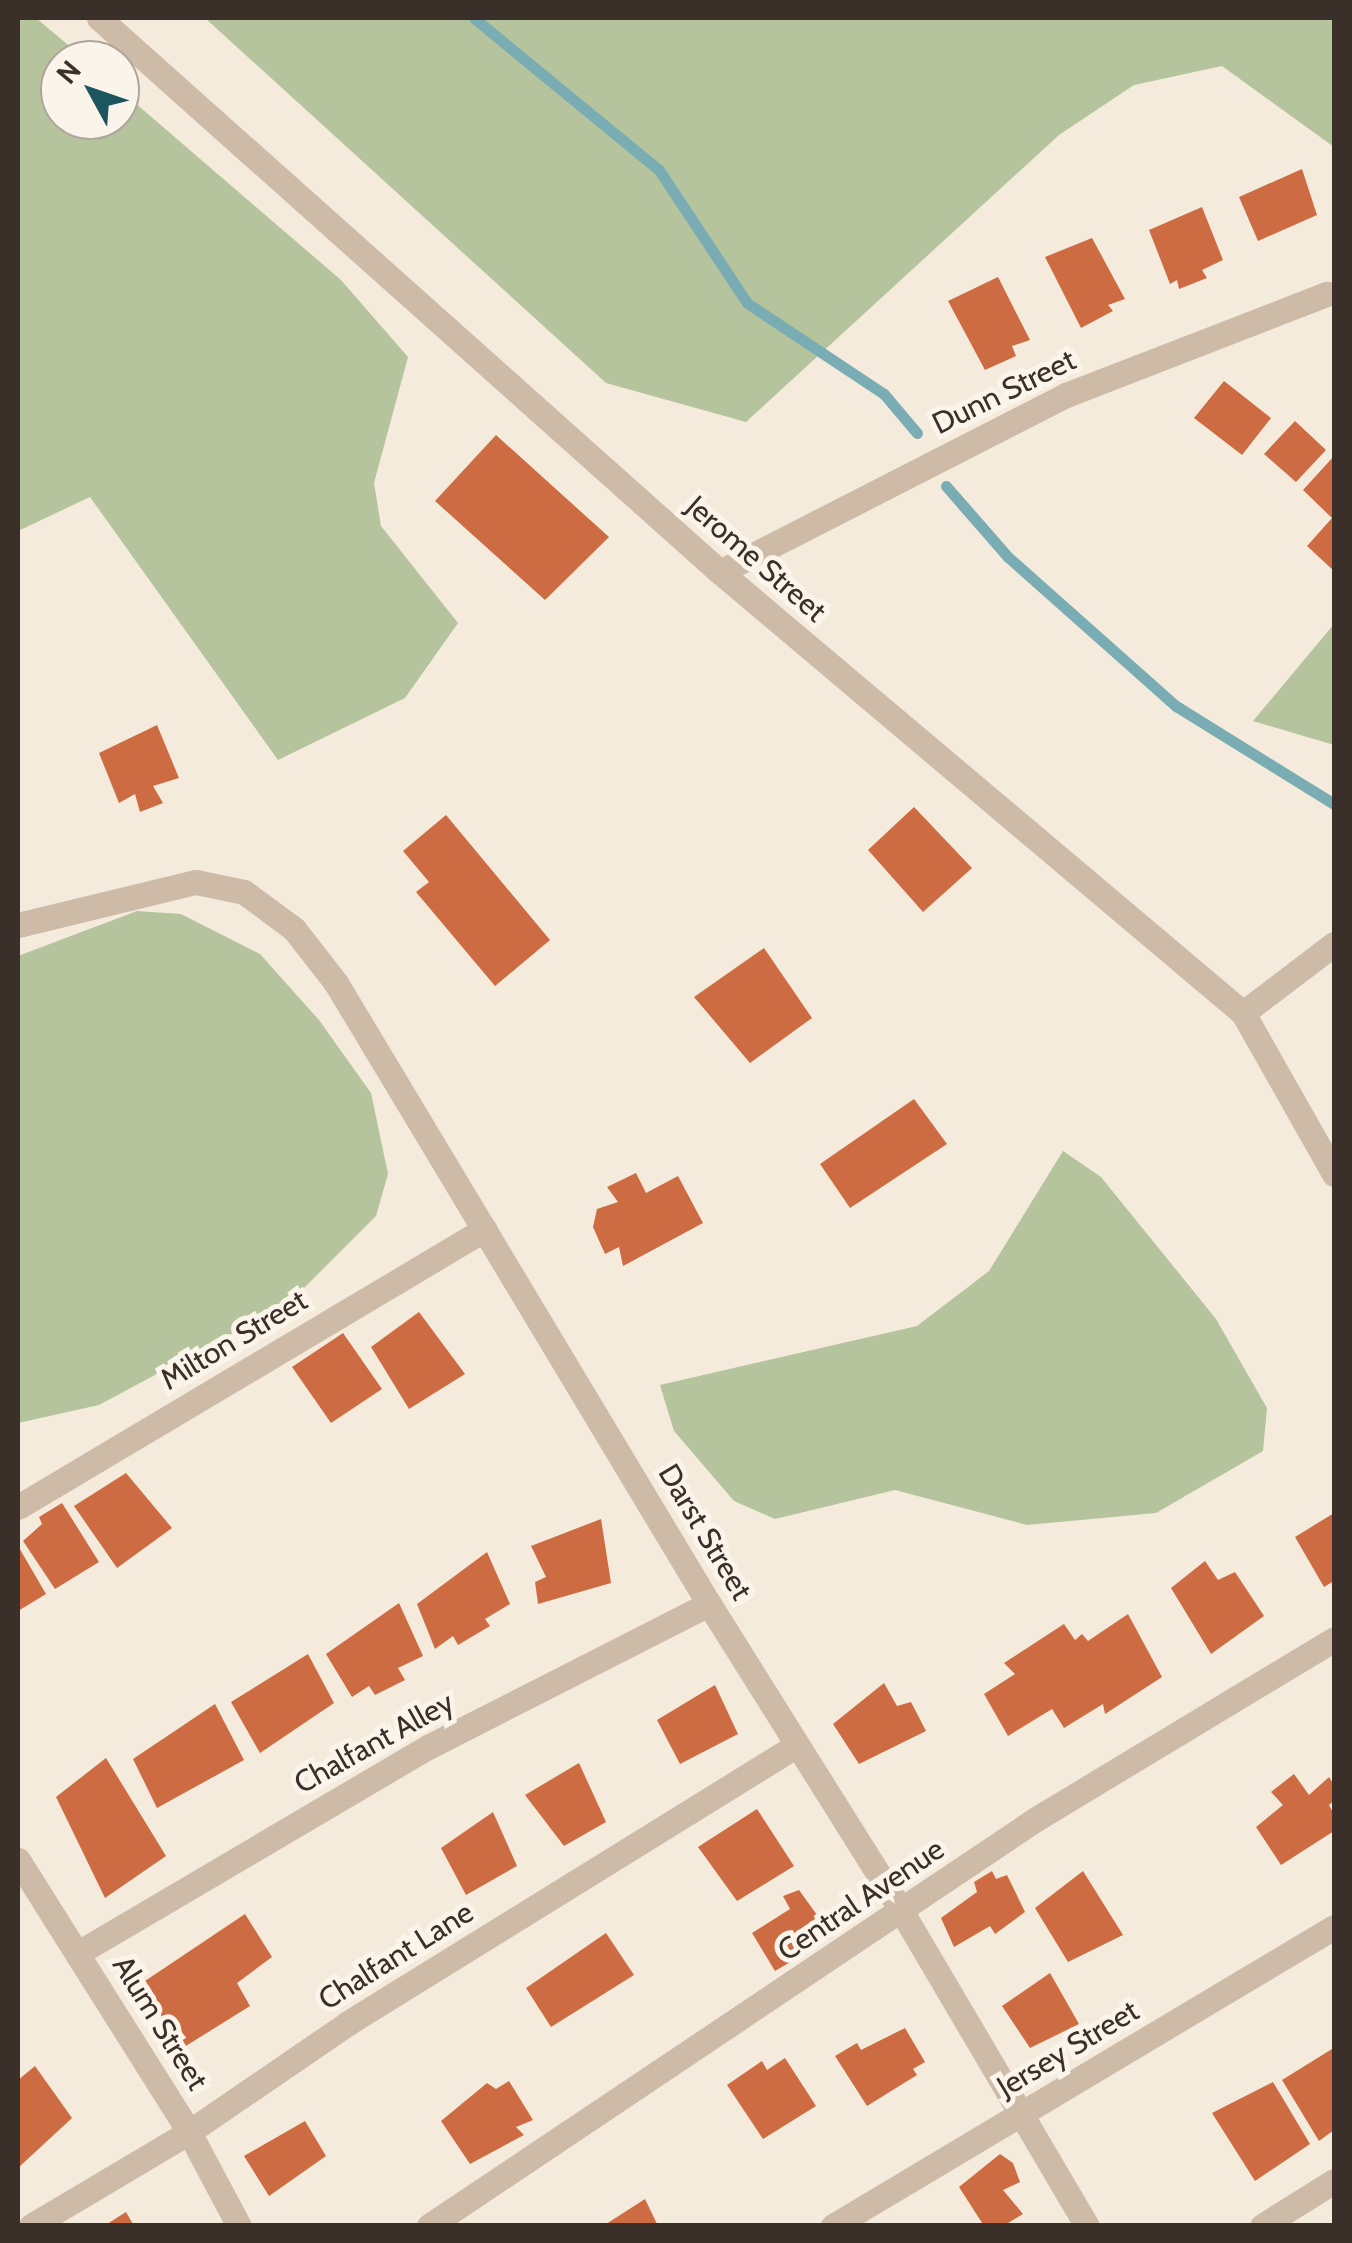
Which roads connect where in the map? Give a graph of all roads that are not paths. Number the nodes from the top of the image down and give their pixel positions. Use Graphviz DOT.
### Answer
graph roads {
  1 [pos="99,18"];
  2 [pos="1327,294"];
  3 [pos="720,572"];
  4 [pos="18,926"];
  5 [pos="1334,944"];
  6 [pos="1243,1013"];
  7 [pos="1334,1174"];
  8 [pos="484,1229"];
  9 [pos="18,1508"];
  10 [pos="709,1604"];
  11 [pos="1334,1639"];
  12 [pos="797,1745"];
  13 [pos="18,1860"];
  14 [pos="902,1912"];
  15 [pos="1334,1927"];
  16 [pos="78,1953"];
  17 [pos="1022,2116"];
  18 [pos="189,2132"];
  19 [pos="1334,2181"];
  20 [pos="31,2226"];
  21 [pos="238,2226"];
  22 [pos="429,2226"];
  23 [pos="834,2226"];
  24 [pos="1087,2226"];
  25 [pos="1262,2226"];
  1 -- 3 [label="street, Jerome Street"];
  2 -- 3 [label="street, Dunn Street"];
  3 -- 6 [label="street, Jerome Street"];
  4 -- 8 [label="street, Darst Street"];
  5 -- 6 [label="street"];
  6 -- 7 [label="street, Jerome Street"];
  8 -- 9 [label="street, Milton Street"];
  8 -- 10 [label="street, Darst Street"];
  10 -- 12 [label="street, Darst Street"];
  10 -- 16 [label="street, Chalfant Alley"];
  11 -- 14 [label="street, Central Avenue"];
  12 -- 14 [label="street, Darst Street"];
  12 -- 18 [label="street, Chalfant Lane"];
  13 -- 16 [label="street, Alum Street"];
  14 -- 17 [label="street, Darst Street"];
  14 -- 22 [label="street, Central Avenue"];
  15 -- 17 [label="street, Jersey Street"];
  16 -- 18 [label="street, Alum Street"];
  17 -- 23 [label="street, Jersey Street"];
  17 -- 24 [label="street, Darst Street"];
  18 -- 20 [label="street, Chalfant Lane"];
  18 -- 21 [label="street, Alum Street"];
  19 -- 25 [label="street"];
}
